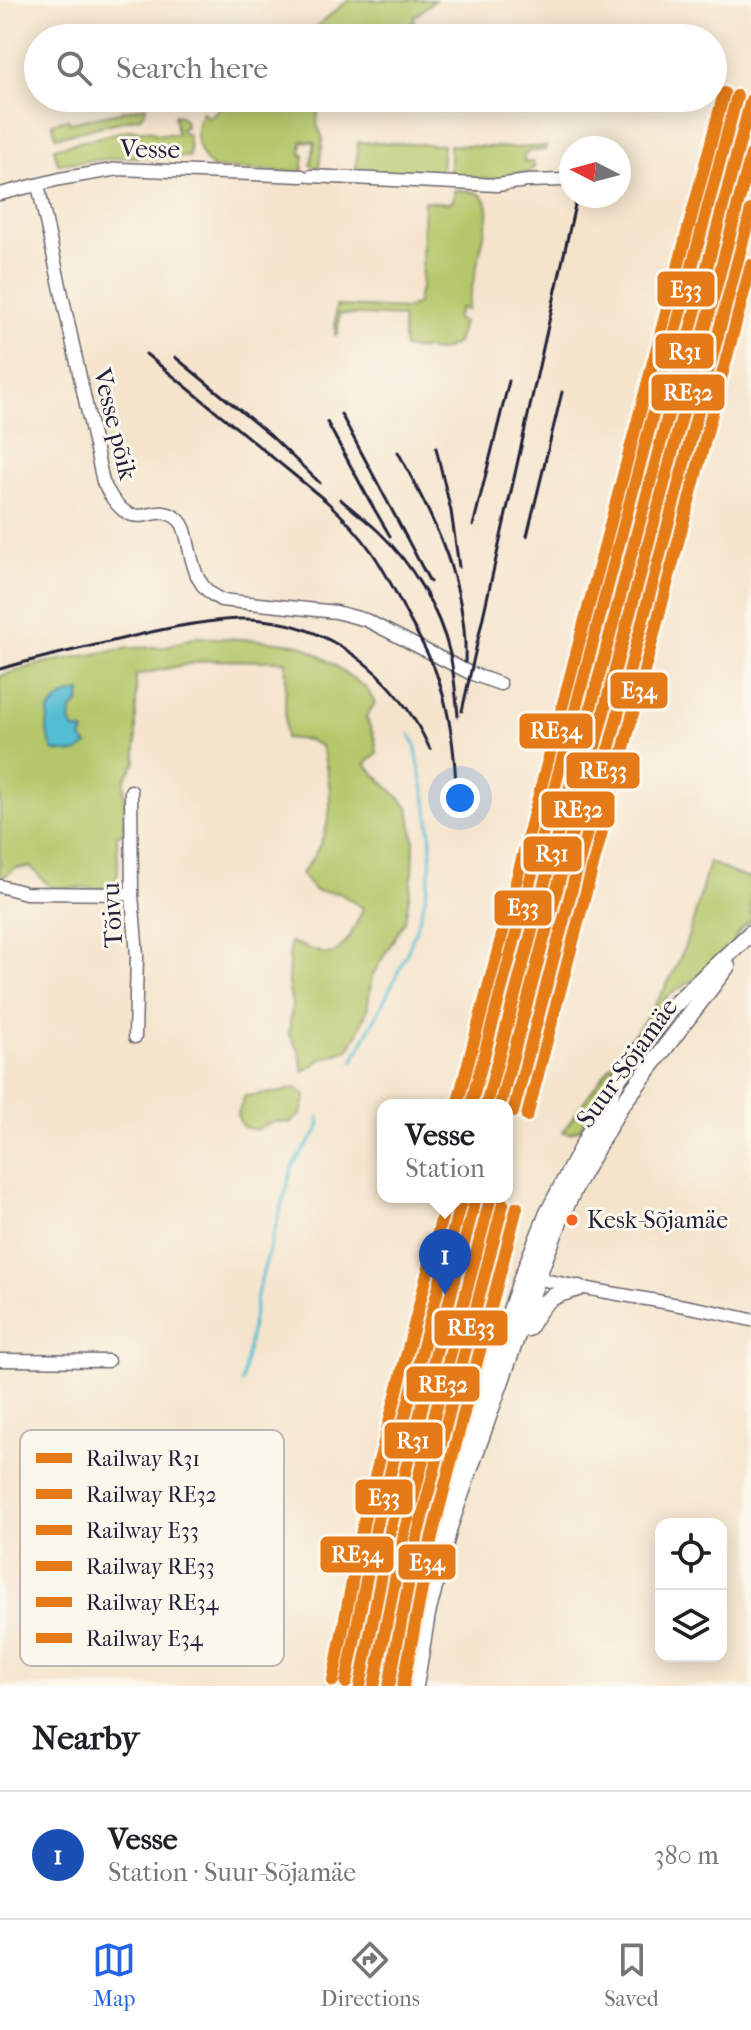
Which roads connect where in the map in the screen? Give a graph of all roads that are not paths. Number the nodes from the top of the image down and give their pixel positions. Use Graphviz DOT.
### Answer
graph roads {
  1 [pos="559,180"];
  2 [pos="38,185"];
  3 [pos="0,194"];
  4 [pos="500,684"];
  5 [pos="131,791"];
  6 [pos="0,886"];
  7 [pos="132,894"];
  8 [pos="751,933"];
  9 [pos="135,1037"];
  10 [pos="530,1276"];
  11 [pos="579,1288"];
  12 [pos="751,1320"];
  13 [pos="512,1348"];
  14 [pos="0,1360"];
  15 [pos="108,1361"];
  16 [pos="401,1686"];
  17 [pos="415,1686"];
  1 -- 2 [label="street, Vesse"];
  2 -- 3 [label="street, Vesse"];
  2 -- 4 [label="street, Vesse põik"];
  5 -- 7 [label="street, Tõivu"];
  6 -- 7 [label="street"];
  7 -- 9 [label="street, Tõivu"];
  8 -- 10 [label="main road, Suur-Sõjamäe"];
  10 -- 11 [label="street"];
  10 -- 13 [label="main road, Suur-Sõjamäe"];
  10 -- 16 [label="main road, Suur-Sõjamäe"];
  11 -- 12 [label="street"];
  11 -- 13 [label="main road"];
  13 -- 17 [label="main road, Suur-Sõjamäe"];
  14 -- 15 [label="street"];
}
